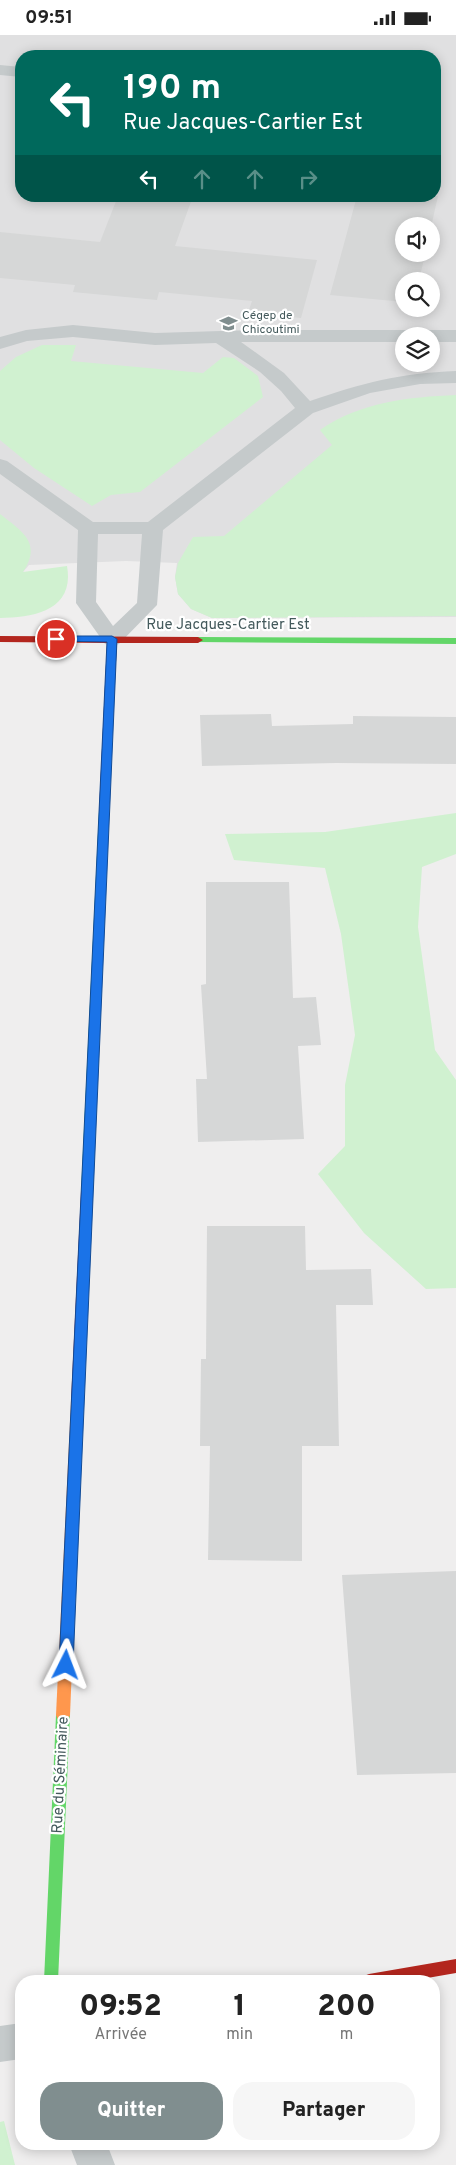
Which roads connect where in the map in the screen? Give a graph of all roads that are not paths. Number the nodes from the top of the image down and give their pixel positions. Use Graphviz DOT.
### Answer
graph roads {
  1 [pos="0,70"];
  2 [pos="15,71"];
  3 [pos="456,336"];
  4 [pos="219,337"];
  5 [pos="1,342"];
  6 [pos="456,377"];
  7 [pos="306,409"];
  8 [pos="0,465"];
  9 [pos="88,528"];
  10 [pos="152,528"];
  11 [pos="0,639"];
  12 [pos="112,639"];
  13 [pos="456,641"];
  14 [pos="456,1966"];
  15 [pos="51,1975"];
  16 [pos="404,1975"];
  17 [pos="15,2042"];
  18 [pos="0,2043"];
  19 [pos="90,2150"];
  20 [pos="96,2165"];
  1 -- 2 [label="lane"];
  3 -- 4 [label="lane"];
  4 -- 5 [label="lane"];
  4 -- 7 [label="lane"];
  6 -- 7 [label="lane"];
  7 -- 10 [label="lane"];
  8 -- 9 [label="lane"];
  9 -- 10 [label="lane"];
  9 -- 12 [label="lane"];
  10 -- 12 [label="lane"];
  11 -- 12 [label="street, Rue Jacques-Cartier Est"];
  12 -- 13 [label="street, Rue Jacques-Cartier Est"];
  12 -- 15 [label="street, Rue du Séminaire"];
  14 -- 16 [label="street"];
  17 -- 18 [label="street"];
  19 -- 20 [label="street"];
}
